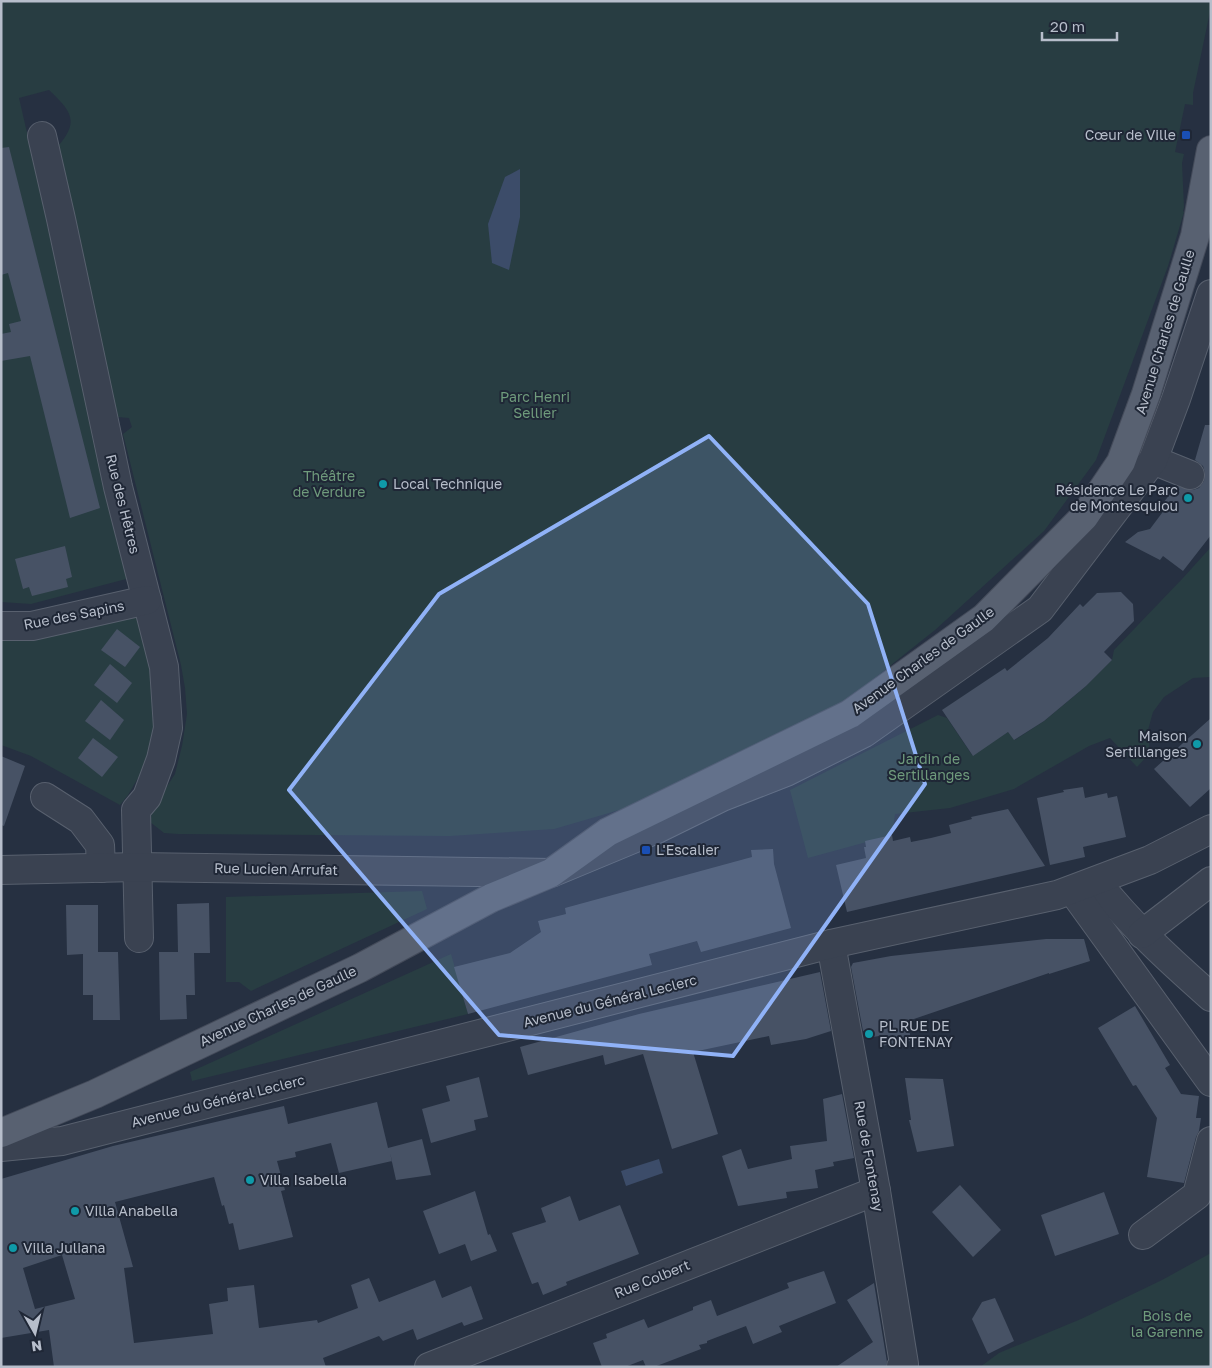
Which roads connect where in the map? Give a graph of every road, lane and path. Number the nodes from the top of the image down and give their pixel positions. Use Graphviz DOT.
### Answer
graph roads {
  1 [pos="42,136"];
  2 [pos="1211,150"];
  3 [pos="1211,211"];
  4 [pos="1195,236"];
  5 [pos="1211,294"];
  6 [pos="1153,460"];
  7 [pos="1202,480"];
  8 [pos="147,600"];
  9 [pos="1,626"];
  10 [pos="45,797"];
  11 [pos="722,797"];
  12 [pos="666,804"];
  13 [pos="136,810"];
  14 [pos="1211,829"];
  15 [pos="101,857"];
  16 [pos="138,868"];
  17 [pos="1,870"];
  18 [pos="551,873"];
  19 [pos="1211,881"];
  20 [pos="1084,885"];
  21 [pos="1142,934"];
  22 [pos="139,938"];
  23 [pos="831,944"];
  24 [pos="1211,997"];
  25 [pos="1211,1082"];
  26 [pos="1,1133"];
  27 [pos="1211,1141"];
  28 [pos="1,1147"];
  29 [pos="876,1191"];
  30 [pos="1143,1235"];
  31 [pos="429,1367"];
  32 [pos="901,1367"];
  1 -- 8 [label="street, Rue des Hêtres"];
  2 -- 4 [label="main road, Avenue Charles de Gaulle"];
  3 -- 4 [label="main road, Avenue Charles de Gaulle"];
  4 -- 12 [label="main road, Avenue Charles de Gaulle"];
  5 -- 6 [label="street, Avenue Charles de Gaulle"];
  6 -- 7 [label="street"];
  6 -- 11 [label="street, Avenue Charles de Gaulle"];
  8 -- 9 [label="street, Rue des Sapins"];
  8 -- 13 [label="street, Rue des Hêtres"];
  10 -- 15 [label="street"];
  11 -- 12 [label="main road"];
  11 -- 18 [label="street, Avenue Charles de Gaulle"];
  12 -- 18 [label="main road, Avenue Charles de Gaulle"];
  13 -- 15 [label="street, Rue des Hêtres"];
  13 -- 16 [label="street"];
  14 -- 20 [label="street, Avenue du Général Leclerc"];
  15 -- 16 [label="street, Rue Lucien Arrufat"];
  15 -- 17 [label="street, Rue Lucien Arrufat"];
  16 -- 18 [label="street, Rue Lucien Arrufat"];
  16 -- 22 [label="street"];
  18 -- 26 [label="main road, Avenue Charles de Gaulle"];
  19 -- 21 [label="street"];
  20 -- 21 [label="street"];
  20 -- 23 [label="street, Avenue du Général Leclerc"];
  20 -- 25 [label="street"];
  21 -- 24 [label="street"];
  23 -- 28 [label="street, Avenue du Général Leclerc"];
  23 -- 29 [label="street, Rue de Fontenay"];
  27 -- 30 [label="street"];
  29 -- 31 [label="street, Rue Colbert"];
  29 -- 32 [label="street, Rue de Fontenay"];
}
